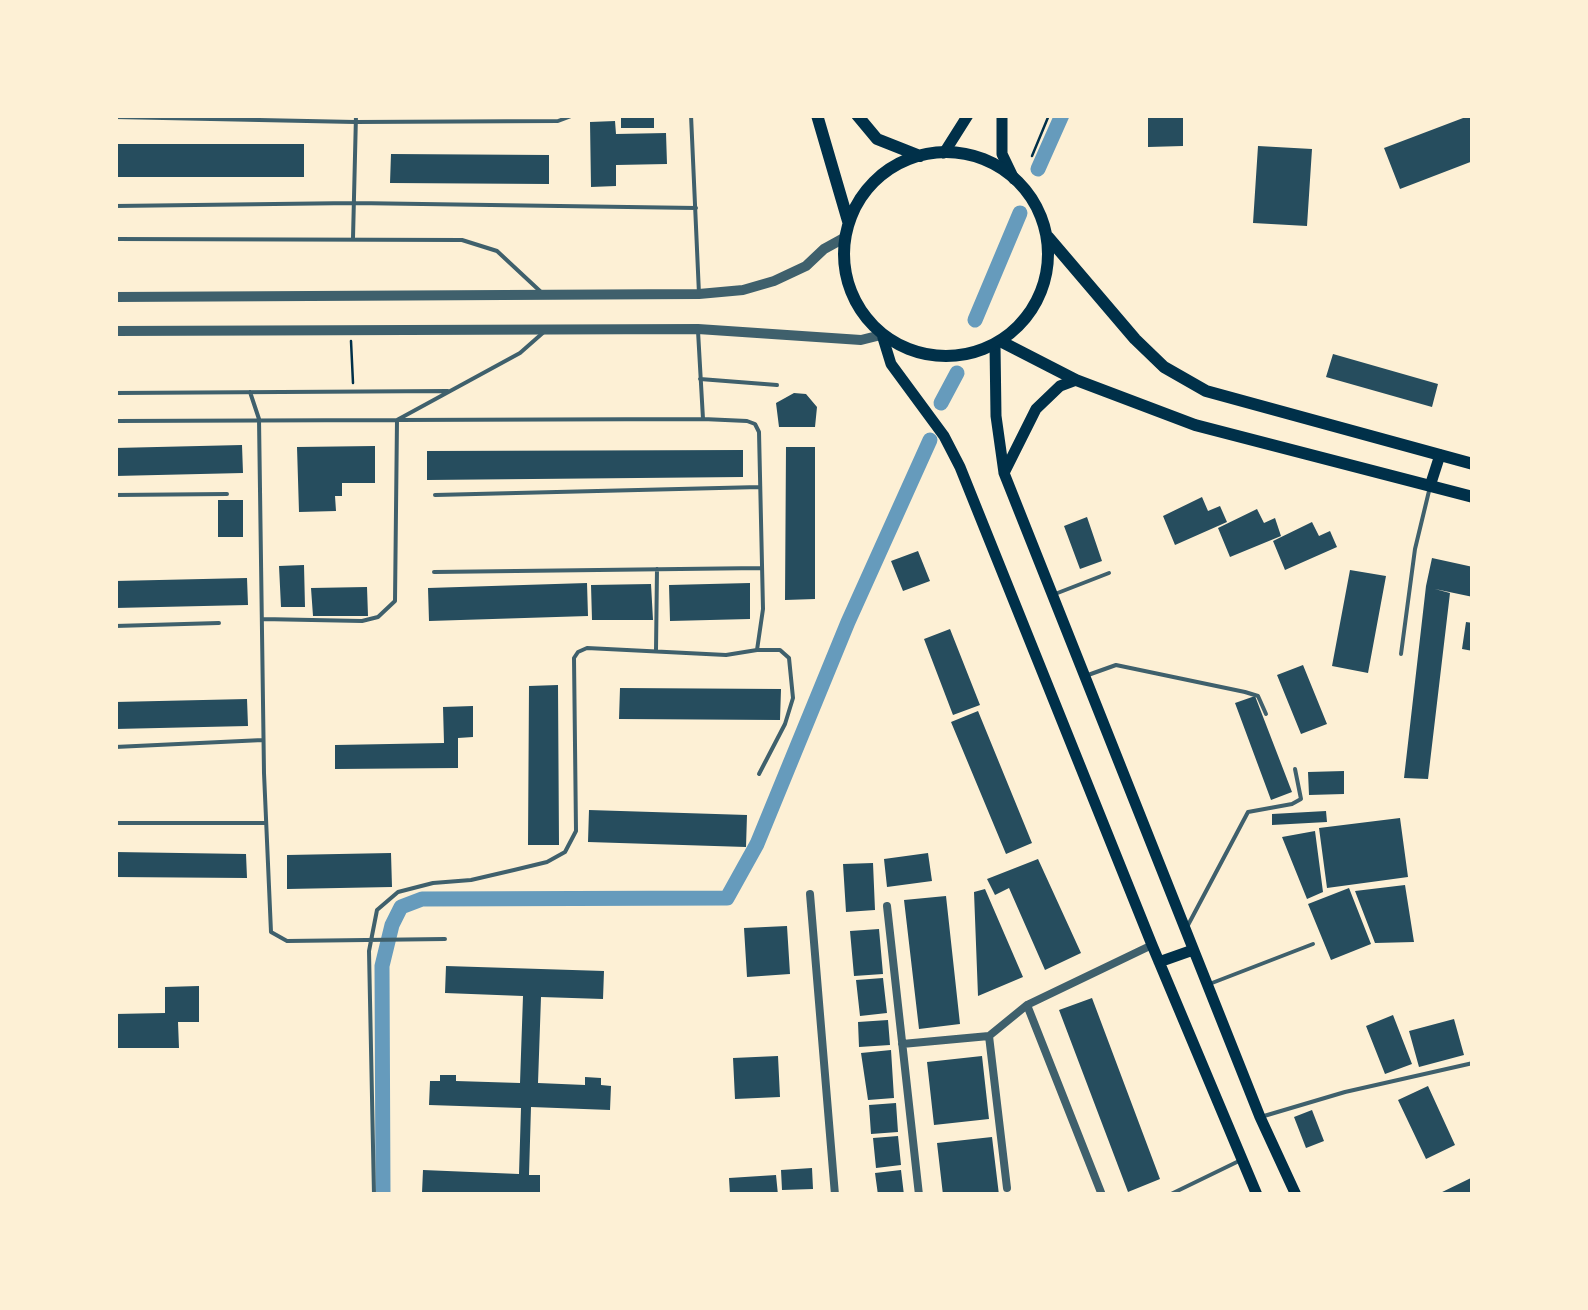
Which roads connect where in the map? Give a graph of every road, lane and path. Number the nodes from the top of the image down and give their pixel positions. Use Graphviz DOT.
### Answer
graph roads {
  1 [pos="356,115"];
  2 [pos="574,115"];
  3 [pos="691,115"];
  4 [pos="817,115"];
  5 [pos="857,115"];
  6 [pos="968,115"];
  7 [pos="1002,115"];
  8 [pos="1050,115"];
  9 [pos="115,117"];
  10 [pos="356,122"];
  11 [pos="944,153"];
  12 [pos="920,156"];
  13 [pos="1032,156"];
  14 [pos="1014,178"];
  15 [pos="354,203"];
  16 [pos="115,206"];
  17 [pos="696,208"];
  18 [pos="848,221"];
  19 [pos="1048,237"];
  20 [pos="352,238"];
  21 [pos="844,238"];
  22 [pos="115,240"];
  23 [pos="699,294"];
  24 [pos="544,296"];
  25 [pos="115,297"];
  26 [pos="350,330"];
  27 [pos="548,330"];
  28 [pos="698,330"];
  29 [pos="115,331"];
  30 [pos="882,336"];
  31 [pos="998,343"];
  32 [pos="700,379"];
  33 [pos="1076,380"];
  34 [pos="777,385"];
  35 [pos="354,391"];
  36 [pos="452,391"];
  37 [pos="115,392"];
  38 [pos="250,392"];
  39 [pos="703,419"];
  40 [pos="259,420"];
  41 [pos="397,420"];
  42 [pos="115,421"];
  43 [pos="1440,455"];
  44 [pos="1473,464"];
  45 [pos="1004,473"];
  46 [pos="1430,486"];
  47 [pos="760,487"];
  48 [pos="227,494"];
  49 [pos="436,495"];
  50 [pos="115,496"];
  51 [pos="1473,497"];
  52 [pos="762,568"];
  53 [pos="657,570"];
  54 [pos="434,572"];
  55 [pos="1110,572"];
  56 [pos="1051,596"];
  57 [pos="262,619"];
  58 [pos="218,623"];
  59 [pos="115,626"];
  60 [pos="656,650"];
  61 [pos="757,650"];
  62 [pos="1401,654"];
  63 [pos="1084,677"];
  64 [pos="1266,714"];
  65 [pos="264,740"];
  66 [pos="115,747"];
  67 [pos="1296,769"];
  68 [pos="760,774"];
  69 [pos="115,823"];
  70 [pos="265,823"];
  71 [pos="810,894"];
  72 [pos="887,906"];
  73 [pos="1185,932"];
  74 [pos="370,939"];
  75 [pos="444,940"];
  76 [pos="1313,944"];
  77 [pos="1152,945"];
  78 [pos="1193,950"];
  79 [pos="1159,962"];
  80 [pos="1208,985"];
  81 [pos="1027,1005"];
  82 [pos="988,1036"];
  83 [pos="902,1044"];
  84 [pos="1473,1062"];
  85 [pos="1260,1117"];
  86 [pos="1241,1160"];
  87 [pos="1007,1188"];
  88 [pos="374,1195"];
  89 [pos="835,1195"];
  90 [pos="919,1195"];
  91 [pos="1102,1195"];
  92 [pos="1169,1195"];
  93 [pos="1257,1195"];
  94 [pos="1296,1195"];
  1 -- 10 [label="lane"];
  2 -- 10 [label="lane"];
  3 -- 17 [label="lane"];
  4 -- 18 [label="main road"];
  5 -- 12 [label="main road"];
  6 -- 11 [label="main road"];
  7 -- 14 [label="main road"];
  8 -- 13 [label="path"];
  9 -- 10 [label="lane"];
  10 -- 15 [label="lane"];
  11 -- 12 [label="main road"];
  11 -- 14 [label="main road"];
  12 -- 18 [label="main road"];
  14 -- 19 [label="main road"];
  15 -- 16 [label="lane"];
  15 -- 17 [label="lane"];
  15 -- 20 [label="lane"];
  17 -- 23 [label="lane"];
  18 -- 21 [label="main road"];
  19 -- 31 [label="main road"];
  19 -- 43 [label="main road"];
  20 -- 22 [label="lane"];
  20 -- 24 [label="lane"];
  21 -- 23 [label="street"];
  21 -- 30 [label="main road"];
  23 -- 24 [label="street"];
  24 -- 25 [label="street"];
  26 -- 27 [label="street"];
  26 -- 29 [label="street"];
  26 -- 35 [label="path"];
  27 -- 28 [label="street"];
  27 -- 36 [label="lane"];
  28 -- 30 [label="street"];
  28 -- 32 [label="lane"];
  30 -- 31 [label="main road"];
  30 -- 77 [label="main road"];
  31 -- 33 [label="main road"];
  31 -- 45 [label="main road"];
  32 -- 34 [label="lane"];
  32 -- 39 [label="lane"];
  33 -- 45 [label="main road"];
  33 -- 46 [label="main road"];
  35 -- 36 [label="lane"];
  35 -- 38 [label="lane"];
  36 -- 41 [label="lane"];
  37 -- 38 [label="lane"];
  38 -- 40 [label="lane"];
  39 -- 41 [label="lane"];
  39 -- 47 [label="lane"];
  40 -- 41 [label="lane"];
  40 -- 42 [label="lane"];
  40 -- 57 [label="lane"];
  41 -- 57 [label="lane"];
  43 -- 44 [label="main road"];
  43 -- 46 [label="main road"];
  45 -- 56 [label="main road"];
  46 -- 51 [label="main road"];
  46 -- 62 [label="lane"];
  47 -- 49 [label="lane"];
  47 -- 52 [label="lane"];
  48 -- 50 [label="lane"];
  52 -- 53 [label="lane"];
  52 -- 61 [label="lane"];
  53 -- 54 [label="lane"];
  53 -- 60 [label="lane"];
  55 -- 56 [label="lane"];
  56 -- 63 [label="main road"];
  57 -- 65 [label="lane"];
  58 -- 59 [label="lane"];
  60 -- 61 [label="lane"];
  60 -- 74 [label="lane"];
  61 -- 68 [label="lane"];
  63 -- 64 [label="lane"];
  63 -- 73 [label="main road"];
  65 -- 66 [label="lane"];
  65 -- 70 [label="lane"];
  67 -- 73 [label="lane"];
  69 -- 70 [label="lane"];
  70 -- 74 [label="lane"];
  71 -- 89 [label="street"];
  72 -- 83 [label="street"];
  73 -- 78 [label="main road"];
  74 -- 75 [label="lane"];
  74 -- 88 [label="lane"];
  76 -- 80 [label="lane"];
  77 -- 79 [label="main road"];
  77 -- 81 [label="street"];
  78 -- 79 [label="main road"];
  78 -- 80 [label="main road"];
  79 -- 86 [label="main road"];
  80 -- 85 [label="main road"];
  81 -- 82 [label="street"];
  81 -- 91 [label="street"];
  82 -- 83 [label="street"];
  82 -- 87 [label="street"];
  83 -- 90 [label="street"];
  84 -- 85 [label="lane"];
  85 -- 94 [label="main road"];
  86 -- 92 [label="lane"];
  86 -- 93 [label="main road"];
}
